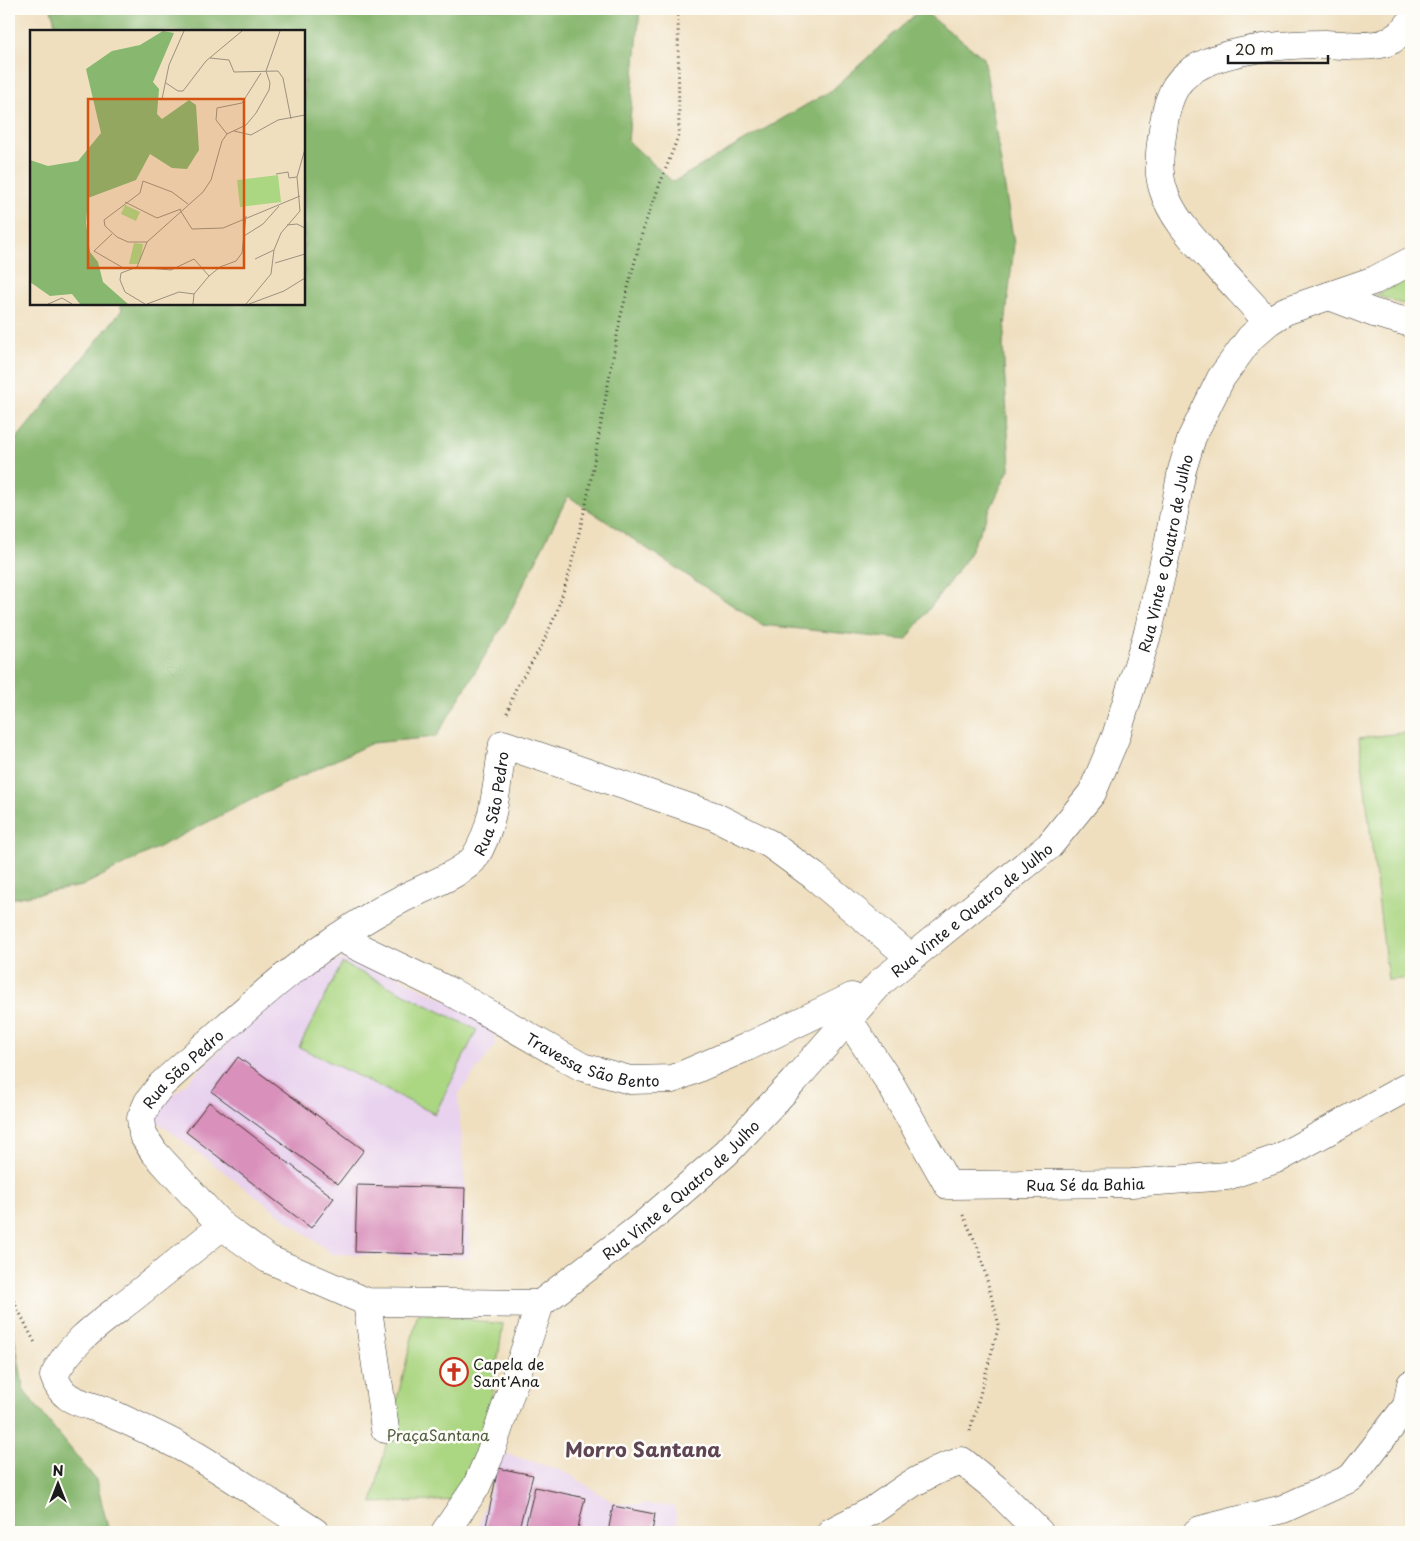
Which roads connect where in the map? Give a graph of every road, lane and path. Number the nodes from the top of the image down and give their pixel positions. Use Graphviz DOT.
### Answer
graph roads {
  1 [pos="678,9"];
  2 [pos="1411,22"];
  3 [pos="1411,261"];
  4 [pos="1329,296"];
  5 [pos="1268,322"];
  6 [pos="1411,323"];
  7 [pos="503,744"];
  8 [pos="338,937"];
  9 [pos="911,958"];
  10 [pos="842,1012"];
  11 [pos="1411,1085"];
  12 [pos="948,1185"];
  13 [pos="222,1226"];
  14 [pos="9,1292"];
  15 [pos="367,1302"];
  16 [pos="540,1304"];
  17 [pos="1411,1384"];
  18 [pos="58,1387"];
  19 [pos="385,1429"];
  20 [pos="962,1461"];
  21 [pos="316,1532"];
  22 [pos="446,1532"];
  23 [pos="831,1532"];
  24 [pos="1039,1532"];
  25 [pos="1197,1532"];
  1 -- 7 [label="path"];
  2 -- 5 [label="street"];
  3 -- 4 [label="street, Rua Vinte e Quatro de Julho"];
  4 -- 5 [label="street, Rua Vinte e Quatro de Julho"];
  4 -- 6 [label="street"];
  5 -- 9 [label="street, Rua Vinte e Quatro de Julho"];
  7 -- 8 [label="street, Rua São Pedro"];
  7 -- 9 [label="street"];
  8 -- 10 [label="street, Travessa São Bento"];
  8 -- 13 [label="street, Rua São Pedro"];
  9 -- 10 [label="street, Rua Vinte e Quatro de Julho"];
  10 -- 12 [label="street"];
  10 -- 16 [label="street, Rua Vinte e Quatro de Julho"];
  11 -- 12 [label="street, Rua Sé da Bahia"];
  12 -- 20 [label="path"];
  13 -- 15 [label="street, Rua São Pedro"];
  13 -- 18 [label="street"];
  14 -- 18 [label="path"];
  15 -- 16 [label="street, Rua São Pedro"];
  15 -- 19 [label="street"];
  16 -- 22 [label="street"];
  17 -- 25 [label="street"];
  18 -- 21 [label="street"];
  20 -- 23 [label="street"];
  20 -- 24 [label="street"];
}
